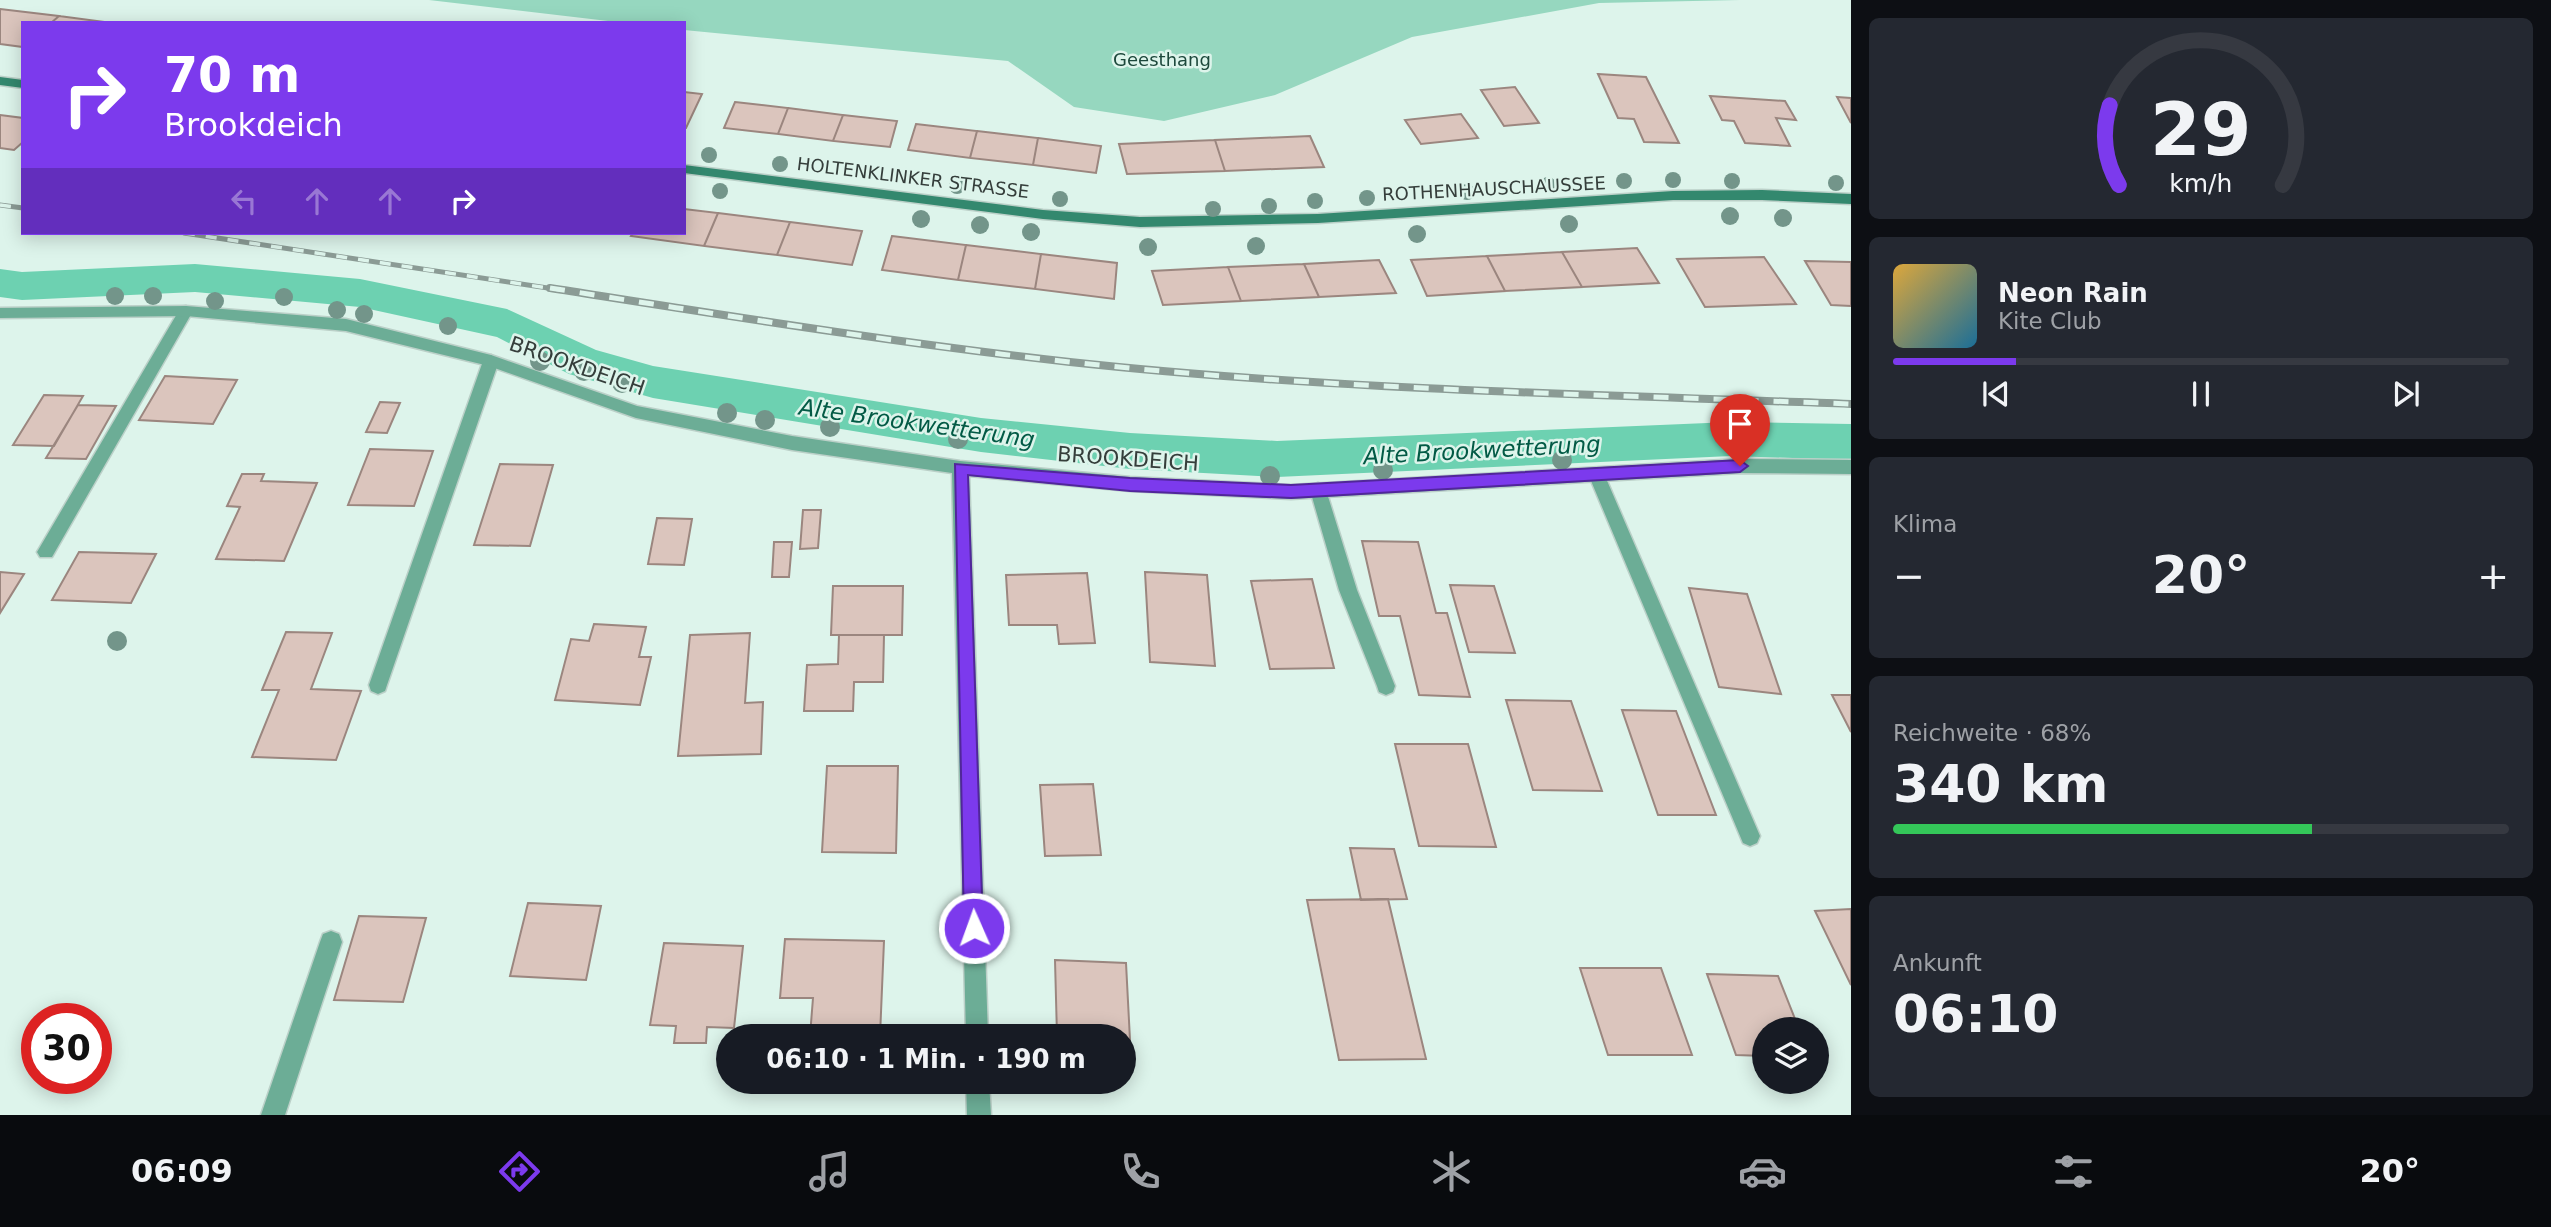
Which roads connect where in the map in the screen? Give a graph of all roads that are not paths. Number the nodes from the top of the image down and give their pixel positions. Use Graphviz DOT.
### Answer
graph roads {
  1 [pos="0,81"];
  2 [pos="21,84"];
  3 [pos="686,169"];
  4 [pos="1851,199"];
  5 [pos="1138,222"];
  6 [pos="186,311"];
  7 [pos="0,313"];
  8 [pos="491,360"];
  9 [pos="1851,467"];
  10 [pos="961,468"];
  11 [pos="1597,476"];
  12 [pos="1318,490"];
  13 [pos="46,552"];
  14 [pos="378,685"];
  15 [pos="1386,686"];
  16 [pos="1751,836"];
  17 [pos="331,942"];
  18 [pos="977,1024"];
  19 [pos="978,1094"];
  20 [pos="273,1115"];
  21 [pos="979,1115"];
  1 -- 2 [label="main road"];
  3 -- 5 [label="main road, HOLTENKLINKER STRASSE"];
  4 -- 5 [label="main road, ROTHENHAUSCHAUSSEE"];
  6 -- 7 [label="street, BROOKDEICH"];
  6 -- 8 [label="street, BROOKDEICH"];
  6 -- 13 [label="street"];
  8 -- 10 [label="street, BROOKDEICH"];
  8 -- 14 [label="street"];
  9 -- 11 [label="street, BROOKDEICH"];
  10 -- 12 [label="street, BROOKDEICH"];
  10 -- 18 [label="street"];
  11 -- 12 [label="street, BROOKDEICH"];
  11 -- 16 [label="street"];
  12 -- 15 [label="street"];
  17 -- 20 [label="street"];
  19 -- 21 [label="street"];
}
